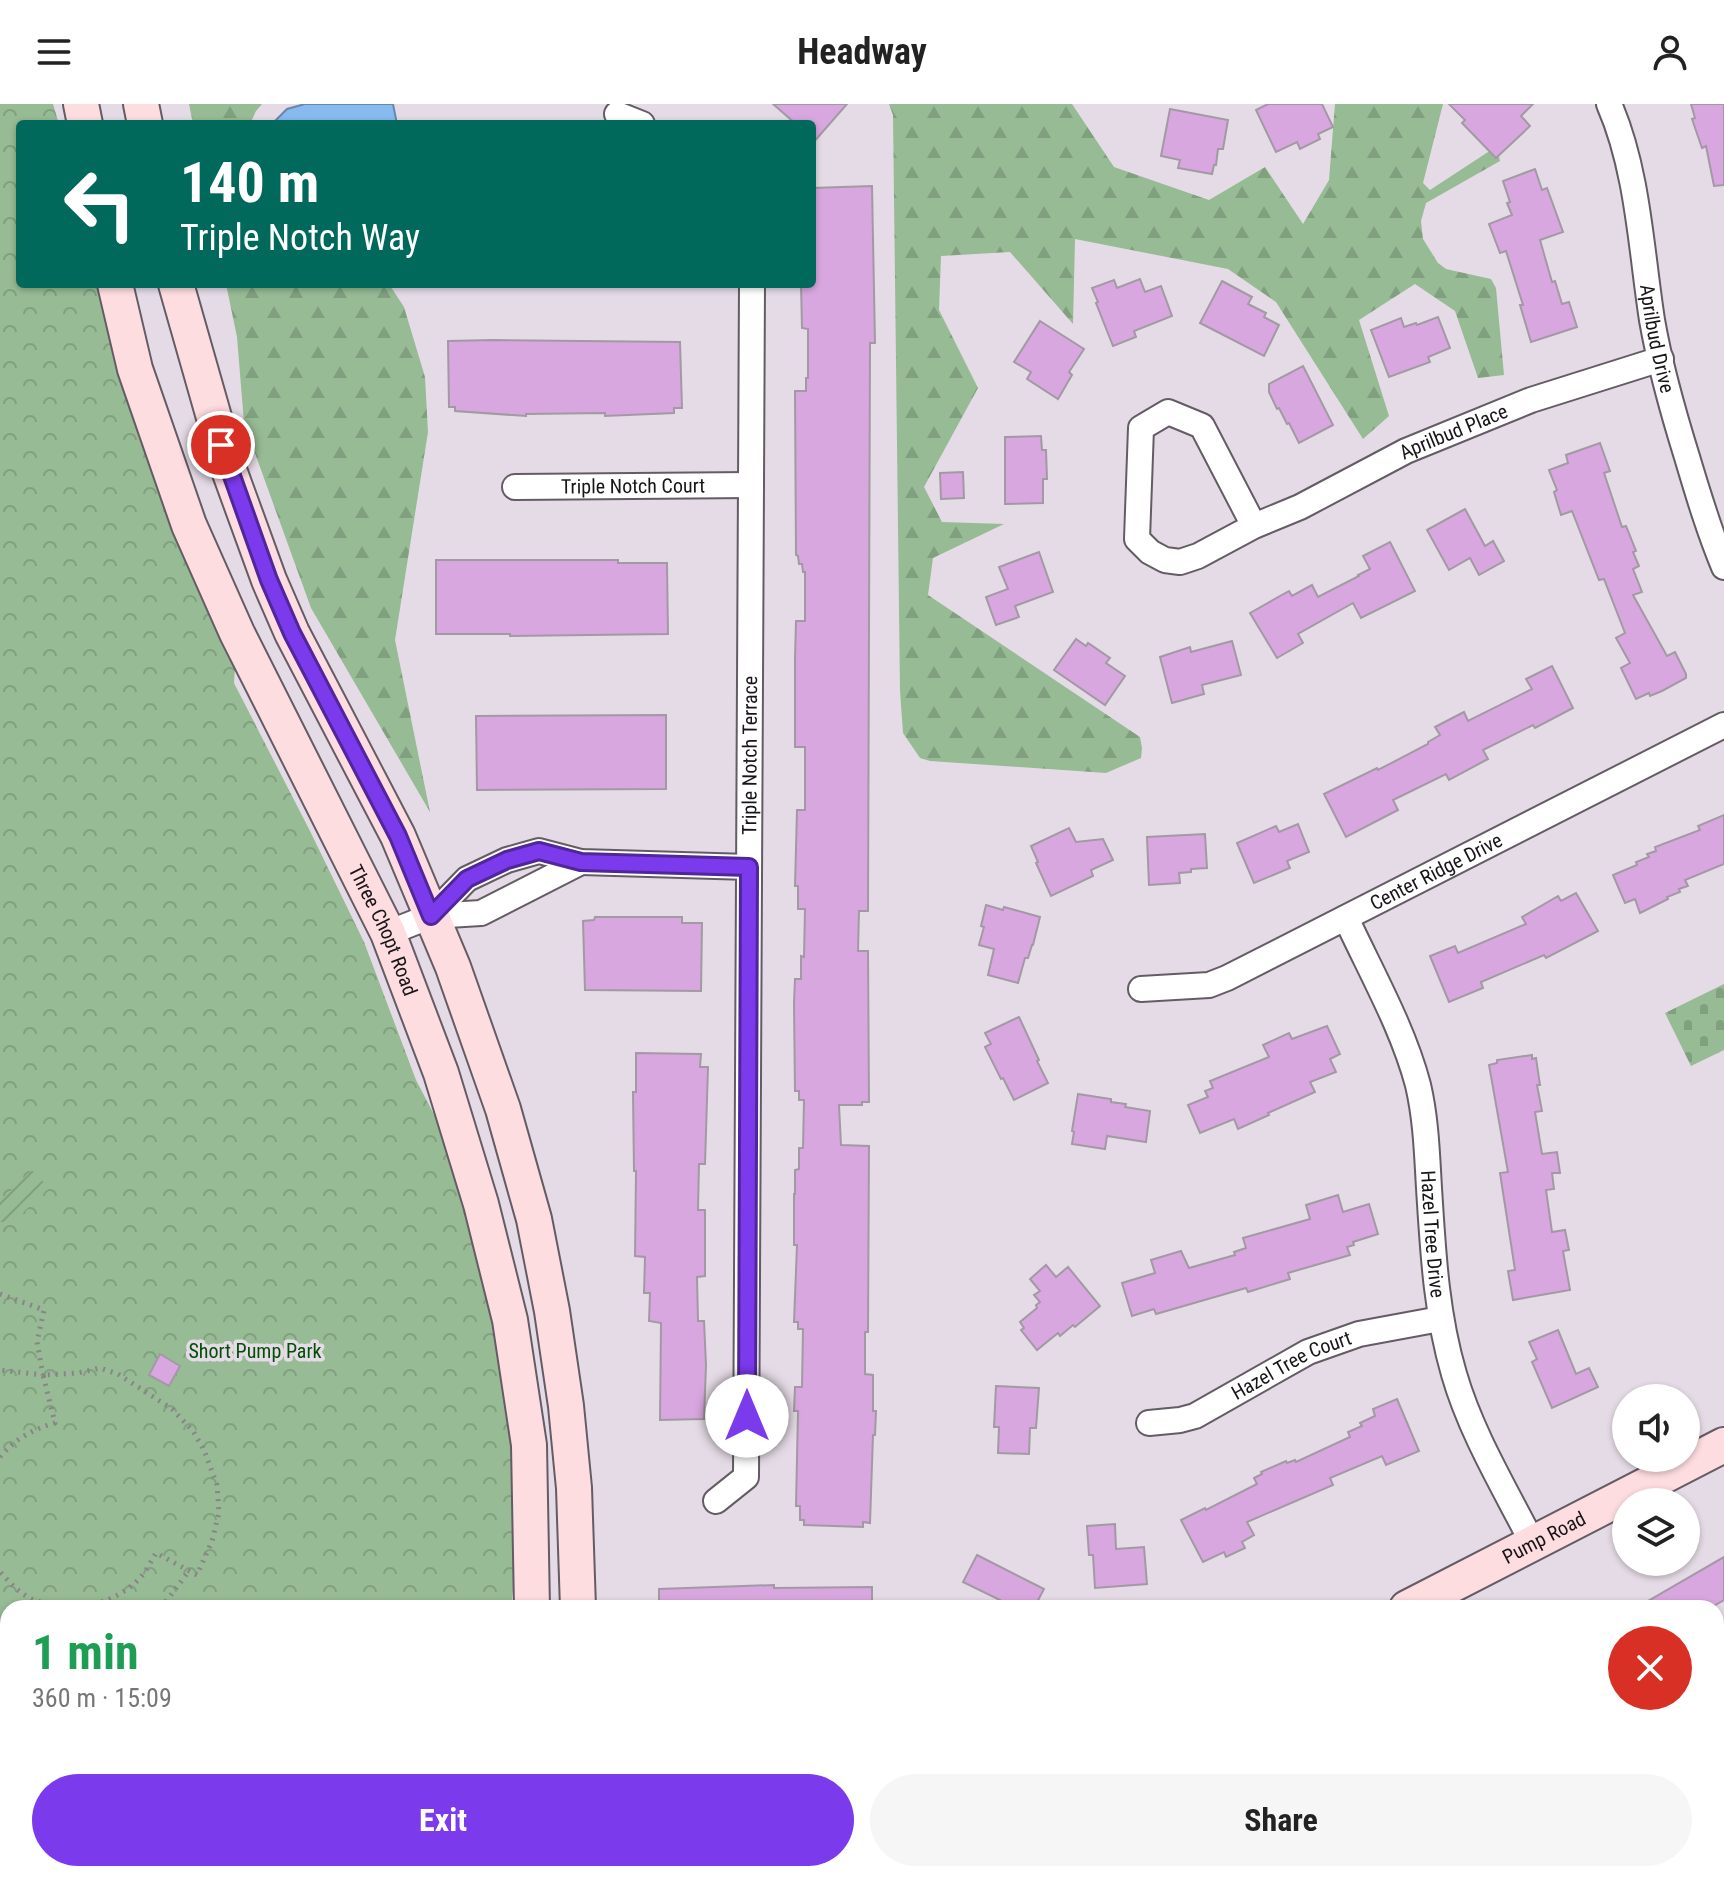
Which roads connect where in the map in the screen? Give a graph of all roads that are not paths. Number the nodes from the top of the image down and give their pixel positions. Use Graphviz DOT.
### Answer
graph roads {
  1 [pos="1609,104"];
  2 [pos="617,114"];
  3 [pos="632,120"];
  4 [pos="116,288"];
  5 [pos="177,288"];
  6 [pos="752,288"];
  7 [pos="1661,359"];
  8 [pos="751,485"];
  9 [pos="515,487"];
  10 [pos="1254,526"];
  11 [pos="1724,567"];
  12 [pos="1724,725"];
  13 [pos="581,862"];
  14 [pos="749,867"];
  15 [pos="431,916"];
  16 [pos="1346,918"];
  17 [pos="388,933"];
  18 [pos="1141,989"];
  19 [pos="1440,1319"];
  20 [pos="1149,1423"];
  21 [pos="1724,1445"];
  22 [pos="716,1501"];
  23 [pos="1533,1544"];
  24 [pos="532,1600"];
  25 [pos="578,1600"];
  26 [pos="1423,1600"];
  1 -- 7 [label="street, Aprilbud Drive"];
  2 -- 3 [label="street"];
  4 -- 17 [label="main road, Three Chopt Road"];
  5 -- 15 [label="main road"];
  6 -- 8 [label="street, Triple Notch Terrace"];
  7 -- 10 [label="street, Aprilbud Place"];
  7 -- 11 [label="street, Aprilbud Drive"];
  8 -- 9 [label="street, Triple Notch Court"];
  8 -- 14 [label="street, Triple Notch Terrace"];
  10 -- 10 [label="street, Aprilbud Place"];
  12 -- 16 [label="street, Center Ridge Drive"];
  13 -- 14 [label="street"];
  13 -- 15 [label="street"];
  13 -- 15 [label="street"];
  14 -- 22 [label="street, Triple Notch Terrace"];
  15 -- 17 [label="street"];
  15 -- 25 [label="main road"];
  16 -- 18 [label="street, Center Ridge Drive"];
  16 -- 19 [label="street, Hazel Tree Drive"];
  17 -- 24 [label="main road, Three Chopt Road"];
  19 -- 20 [label="street, Hazel Tree Court"];
  19 -- 23 [label="street, Hazel Tree Drive"];
  21 -- 23 [label="main road, Pump Road"];
  23 -- 26 [label="main road, Pump Road"];
}
